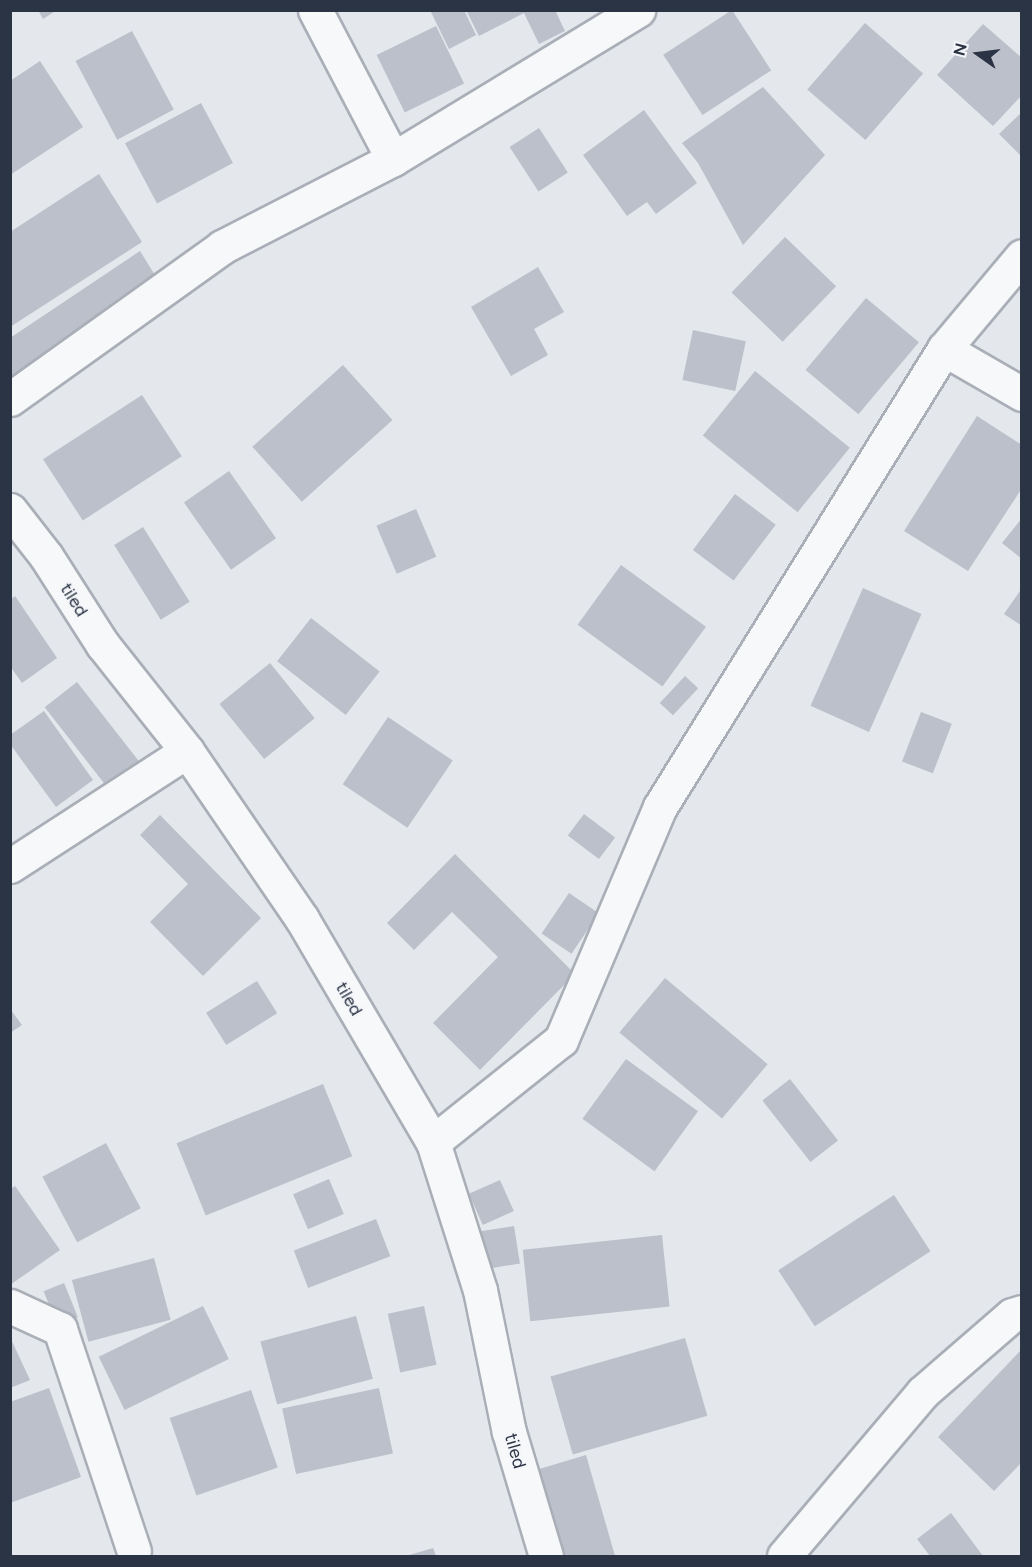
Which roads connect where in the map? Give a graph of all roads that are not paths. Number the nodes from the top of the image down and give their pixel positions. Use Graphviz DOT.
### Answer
graph roads {
  1 [pos="315,10"];
  2 [pos="638,10"];
  3 [pos="393,159"];
  4 [pos="1022,256"];
  5 [pos="944,349"];
  6 [pos="1022,394"];
  7 [pos="10,399"];
  8 [pos="10,510"];
  9 [pos="187,751"];
  10 [pos="10,866"];
  11 [pos="433,1142"];
  12 [pos="10,1305"];
  13 [pos="1022,1312"];
  14 [pos="134,1551"];
  15 [pos="546,1557"];
  16 [pos="784,1557"];
  1 -- 3 [label="street"];
  2 -- 3 [label="street"];
  3 -- 7 [label="street"];
  4 -- 5 [label="street"];
  5 -- 6 [label="street"];
  5 -- 11 [label="street"];
  8 -- 9 [label="street, tiled"];
  9 -- 10 [label="street"];
  9 -- 11 [label="street, tiled"];
  11 -- 15 [label="street, tiled"];
  12 -- 14 [label="street"];
  13 -- 16 [label="street"];
}
